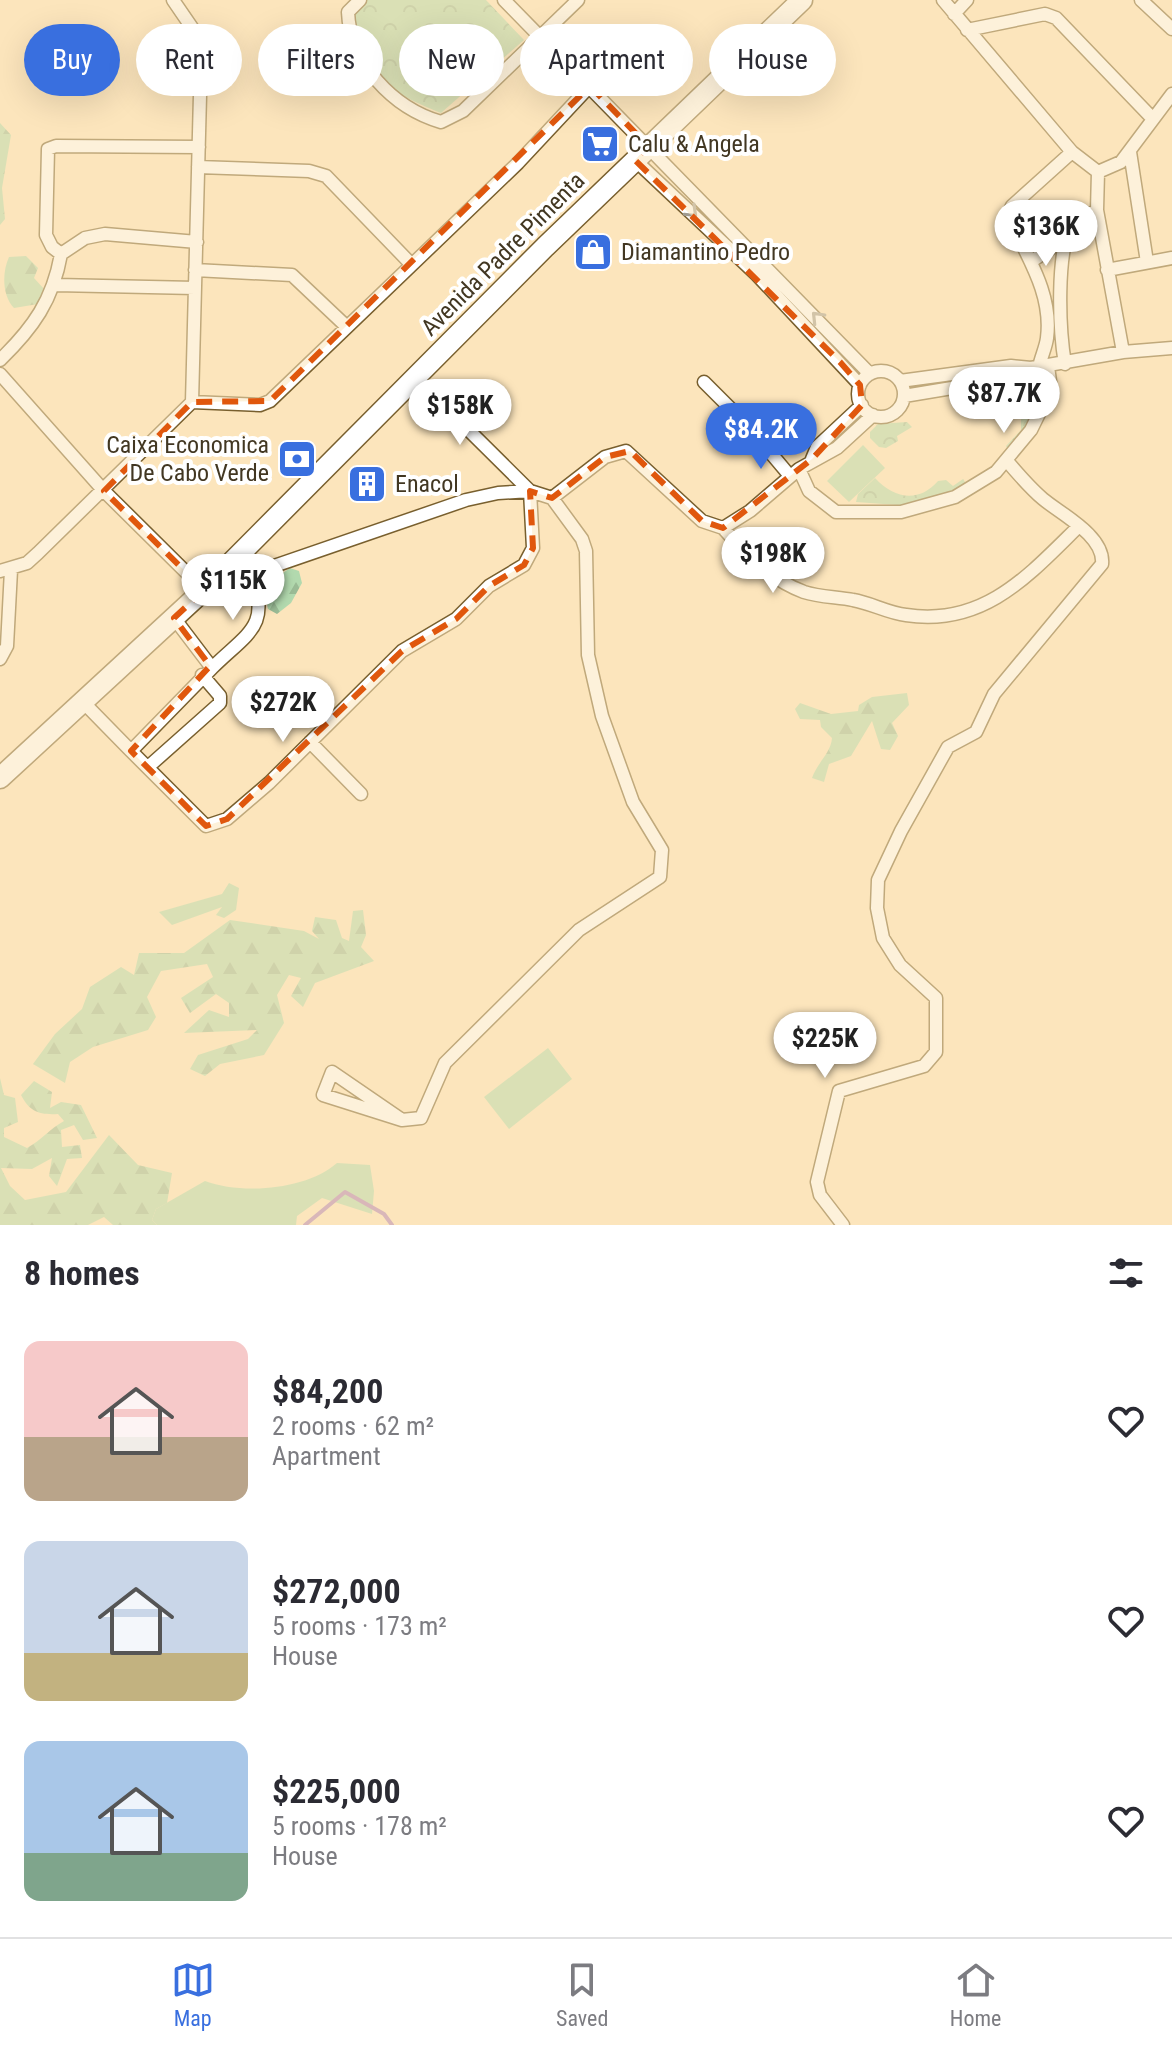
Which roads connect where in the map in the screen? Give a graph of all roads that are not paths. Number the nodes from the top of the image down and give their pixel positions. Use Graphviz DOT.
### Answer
graph roads {
  1 [pos="173,0"];
  2 [pos="360,0"];
  3 [pos="504,0"];
  4 [pos="578,0"];
  5 [pos="802,0"];
  6 [pos="943,0"];
  7 [pos="967,0"];
  8 [pos="1141,0"];
  9 [pos="954,14"];
  10 [pos="526,24"];
  11 [pos="553,24"];
  12 [pos="1172,29"];
  13 [pos="967,30"];
  14 [pos="520,56"];
  15 [pos="1172,94"];
  16 [pos="581,96"];
  17 [pos="598,96"];
  18 [pos="1153,119"];
  19 [pos="199,147"];
  20 [pos="1072,152"];
  21 [pos="1130,152"];
  22 [pos="642,153"];
  23 [pos="198,167"];
  24 [pos="1098,172"];
  25 [pos="1097,210"];
  26 [pos="1064,239"];
  27 [pos="197,242"];
  28 [pos="61,254"];
  29 [pos="1172,258"];
  30 [pos="1032,261"];
  31 [pos="1147,262"];
  32 [pos="411,264"];
  33 [pos="195,270"];
  34 [pos="1107,270"];
  35 [pos="56,285"];
  36 [pos="195,288"];
  37 [pos="347,327"];
  38 [pos="1172,348"];
  39 [pos="1123,352"];
  40 [pos="0,360"];
  41 [pos="1065,364"];
  42 [pos="1039,367"];
  43 [pos="0,374"];
  44 [pos="870,374"];
  45 [pos="416,378"];
  46 [pos="900,381"];
  47 [pos="704,382"];
  48 [pos="860,385"];
  49 [pos="904,396"];
  50 [pos="192,402"];
  51 [pos="862,405"];
  52 [pos="873,415"];
  53 [pos="812,459"];
  54 [pos="1007,461"];
  55 [pos="794,472"];
  56 [pos="104,491"];
  57 [pos="530,491"];
  58 [pos="552,498"];
  59 [pos="1079,526"];
  60 [pos="723,528"];
  61 [pos="236,557"];
  62 [pos="6,570"];
  63 [pos="251,574"];
  64 [pos="204,590"];
  65 [pos="174,618"];
  66 [pos="0,659"];
  67 [pos="207,672"];
  68 [pos="83,702"];
  69 [pos="310,742"];
  70 [pos="131,751"];
  71 [pos="148,767"];
  72 [pos="0,778"];
  73 [pos="361,794"];
  74 [pos="402,1120"];
  75 [pos="843,1225"];
  1 -- 19 [label="street"];
  2 -- 14 [label="street"];
  3 -- 10 [label="street"];
  4 -- 11 [label="street"];
  5 -- 22 [label="main road, Avenida Padre Pimenta"];
  6 -- 9 [label="street"];
  7 -- 9 [label="street"];
  8 -- 12 [label="street"];
  9 -- 13 [label="street"];
  13 -- 18 [label="street"];
  13 -- 20 [label="street"];
  15 -- 18 [label="street"];
  16 -- 32 [label="street"];
  17 -- 22 [label="street"];
  18 -- 21 [label="street"];
  19 -- 23 [label="street"];
  19 -- 28 [label="street"];
  20 -- 24 [label="street"];
  20 -- 30 [label="street"];
  21 -- 24 [label="street"];
  21 -- 31 [label="street"];
  44 -- 22 [label="street, one-way"];
  22 -- 45 [label="main road, Avenida Padre Pimenta"];
  22 -- 48 [label="street, one-way"];
  23 -- 27 [label="street"];
  23 -- 32 [label="street"];
  24 -- 25 [label="street"];
  25 -- 26 [label="street"];
  25 -- 34 [label="street"];
  26 -- 30 [label="street"];
  26 -- 41 [label="street"];
  27 -- 28 [label="street"];
  27 -- 33 [label="street"];
  28 -- 35 [label="street"];
  29 -- 31 [label="street"];
  30 -- 42 [label="street"];
  31 -- 34 [label="street"];
  32 -- 37 [label="street"];
  33 -- 36 [label="street"];
  33 -- 37 [label="street"];
  34 -- 39 [label="street"];
  35 -- 36 [label="street"];
  35 -- 40 [label="street"];
  36 -- 50 [label="street"];
  37 -- 50 [label="street"];
  38 -- 39 [label="street"];
  39 -- 41 [label="street"];
  41 -- 42 [label="street"];
  42 -- 46 [label="street"];
  42 -- 49 [label="street"];
  42 -- 54 [label="street"];
  43 -- 56 [label="street"];
  44 -- 46 [label="street"];
  44 -- 48 [label="street"];
  45 -- 57 [label="street"];
  45 -- 61 [label="main road, Avenida Padre Pimenta"];
  46 -- 49 [label="street"];
  47 -- 55 [label="street"];
  48 -- 51 [label="street"];
  49 -- 52 [label="street"];
  50 -- 56 [label="street"];
  51 -- 52 [label="street"];
  51 -- 53 [label="street"];
  52 -- 53 [label="street"];
  53 -- 55 [label="street"];
  54 -- 55 [label="street"];
  54 -- 59 [label="street"];
  55 -- 60 [label="street"];
  56 -- 62 [label="street"];
  56 -- 64 [label="street"];
  57 -- 58 [label="street"];
  57 -- 63 [label="street"];
  57 -- 69 [label="street"];
  58 -- 60 [label="street"];
  58 -- 74 [label="street"];
  59 -- 60 [label="street"];
  59 -- 75 [label="street"];
  61 -- 63 [label="street"];
  61 -- 64 [label="main road, Avenida Padre Pimenta"];
  62 -- 66 [label="street"];
  63 -- 67 [label="street"];
  64 -- 65 [label="main road, Avenida Padre Pimenta"];
  65 -- 67 [label="street"];
  65 -- 68 [label="main road, Avenida Padre Pimenta"];
  67 -- 70 [label="street"];
  67 -- 71 [label="street"];
  68 -- 70 [label="street"];
  68 -- 72 [label="main road, Avenida Padre Pimenta"];
  69 -- 71 [label="street"];
  69 -- 73 [label="street"];
  70 -- 71 [label="street"];
  74 -- 74 [label="street"];
}
